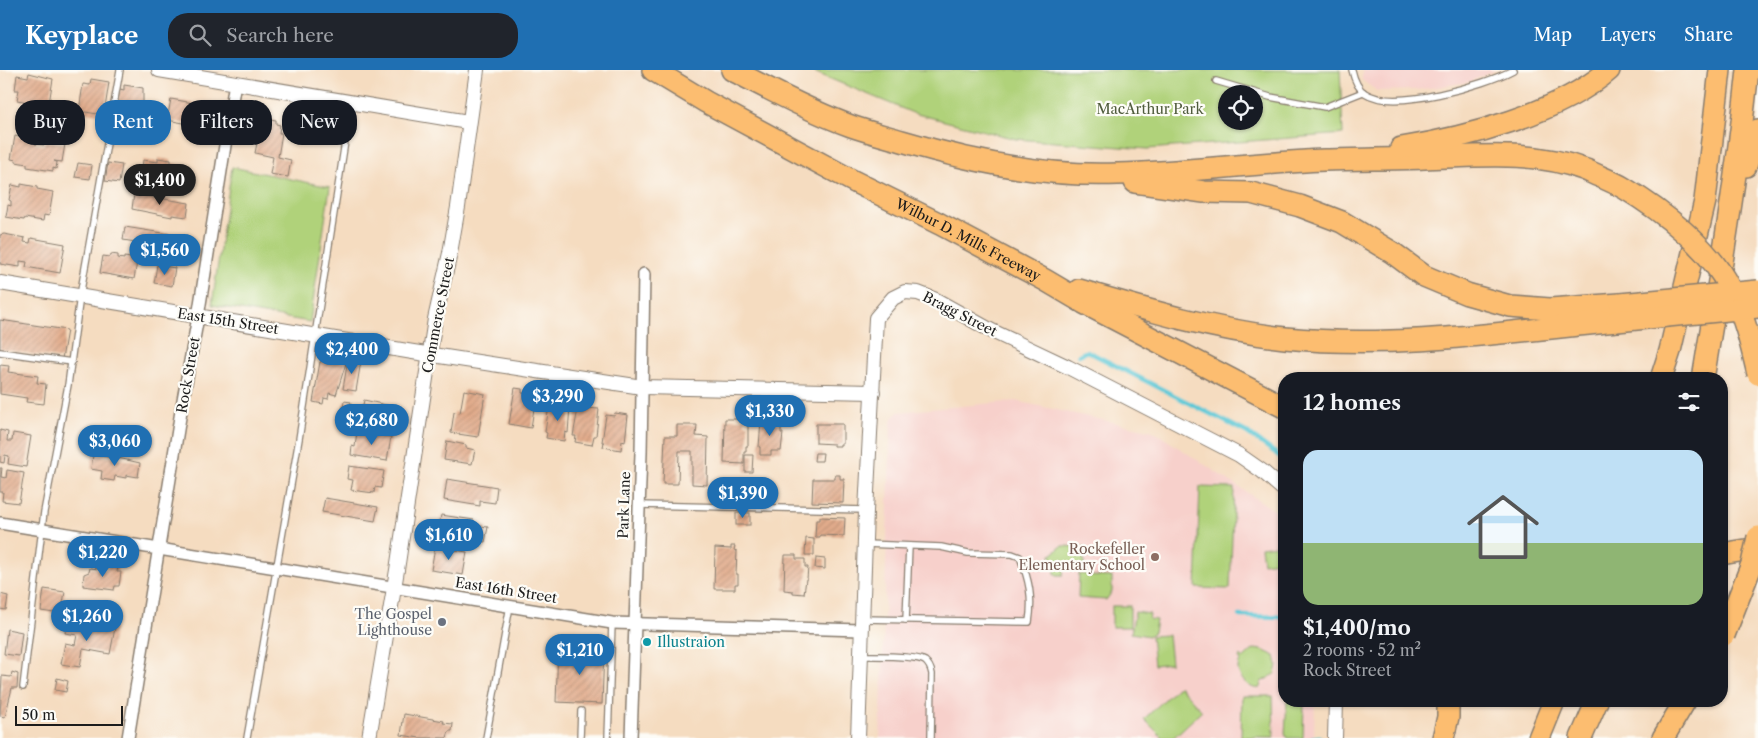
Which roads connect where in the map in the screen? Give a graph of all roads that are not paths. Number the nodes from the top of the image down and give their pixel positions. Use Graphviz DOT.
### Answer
graph roads {
  1 [pos="120,70"];
  2 [pos="159,70"];
  3 [pos="476,70"];
  4 [pos="654,70"];
  5 [pos="732,70"];
  6 [pos="1352,70"];
  7 [pos="1513,70"];
  8 [pos="1609,70"];
  9 [pos="1710,70"];
  10 [pos="1720,70"];
  11 [pos="1748,70"];
  12 [pos="236,76"];
  13 [pos="1216,81"];
  14 [pos="1363,92"];
  15 [pos="347,100"];
  16 [pos="357,102"];
  17 [pos="468,122"];
  18 [pos="1758,130"];
  19 [pos="345,145"];
  20 [pos="1324,160"];
  21 [pos="1067,173"];
  22 [pos="1706,201"];
  23 [pos="1729,222"];
  24 [pos="644,274"];
  25 [pos="1045,280"];
  26 [pos="0,283"];
  27 [pos="1758,291"];
  28 [pos="80,296"];
  29 [pos="1758,307"];
  30 [pos="1619,312"];
  31 [pos="198,317"];
  32 [pos="316,336"];
  33 [pos="0,352"];
  34 [pos="430,354"];
  35 [pos="72,362"];
  36 [pos="1664,372"];
  37 [pos="1704,372"];
  38 [pos="1758,374"];
  39 [pos="642,387"];
  40 [pos="873,392"];
  41 [pos="1278,404"];
  42 [pos="1278,485"];
  43 [pos="639,505"];
  44 [pos="866,510"];
  45 [pos="0,523"];
  46 [pos="42,531"];
  47 [pos="1758,537"];
  48 [pos="865,544"];
  49 [pos="909,546"];
  50 [pos="1758,548"];
  51 [pos="159,550"];
  52 [pos="1728,553"];
  53 [pos="276,568"];
  54 [pos="394,587"];
  55 [pos="510,606"];
  56 [pos="906,620"];
  57 [pos="612,622"];
  58 [pos="635,624"];
  59 [pos="861,624"];
  60 [pos="1728,624"];
  61 [pos="860,656"];
  62 [pos="23,687"];
  63 [pos="1336,707"];
  64 [pos="1448,707"];
  65 [pos="1552,707"];
  66 [pos="1594,707"];
  67 [pos="1681,707"];
  68 [pos="581,711"];
  69 [pos="128,738"];
  70 [pos="247,738"];
  71 [pos="368,738"];
  72 [pos="486,738"];
  73 [pos="580,738"];
  74 [pos="608,738"];
  75 [pos="631,738"];
  76 [pos="858,738"];
  77 [pos="931,738"];
  78 [pos="1335,738"];
  79 [pos="1443,738"];
  80 [pos="1540,738"];
  81 [pos="1581,738"];
  82 [pos="1663,738"];
  1 -- 28 [label="lane"];
  2 -- 12 [label="street"];
  3 -- 17 [label="street, Commerce Street"];
  4 -- 25 [label="highway, Wilbur D. Mills Freeway"];
  5 -- 21 [label="highway"];
  6 -- 14 [label="lane"];
  7 -- 14 [label="lane"];
  8 -- 20 [label="highway"];
  9 -- 22 [label="highway"];
  10 -- 22 [label="highway"];
  11 -- 23 [label="highway"];
  12 -- 15 [label="street"];
  12 -- 31 [label="street, Rock Street"];
  13 -- 14 [label="lane"];
  16 -- 17 [label="street"];
  17 -- 34 [label="street, Commerce Street"];
  18 -- 23 [label="highway"];
  19 -- 32 [label="lane"];
  20 -- 21 [label="highway"];
  20 -- 38 [label="highway, bridge"];
  21 -- 30 [label="highway"];
  22 -- 36 [label="highway"];
  23 -- 37 [label="highway"];
  24 -- 39 [label="street, Park Lane"];
  25 -- 30 [label="highway"];
  25 -- 41 [label="highway, Wilbur D. Mills Freeway"];
  26 -- 28 [label="street, East 15th Street"];
  27 -- 30 [label="highway, bridge"];
  28 -- 31 [label="street, East 15th Street"];
  28 -- 35 [label="lane"];
  29 -- 30 [label="highway, bridge"];
  31 -- 32 [label="street, East 15th Street"];
  31 -- 51 [label="street, Rock Street"];
  32 -- 34 [label="street, East 15th Street"];
  32 -- 53 [label="lane"];
  33 -- 35 [label="lane"];
  34 -- 39 [label="street, East 15th Street"];
  34 -- 54 [label="street, Commerce Street"];
  35 -- 46 [label="lane"];
  39 -- 40 [label="street, East 15th Street"];
  39 -- 43 [label="street, Park Lane"];
  40 -- 42 [label="street, Bragg Street"];
  40 -- 44 [label="street, Bragg Street"];
  43 -- 44 [label="lane"];
  43 -- 58 [label="street, Park Lane"];
  44 -- 48 [label="street, Bragg Street"];
  45 -- 46 [label="street, East 16th Street"];
  46 -- 51 [label="street, East 16th Street"];
  46 -- 62 [label="lane"];
  47 -- 60 [label="highway, bridge"];
  48 -- 49 [label="lane"];
  48 -- 59 [label="street, Bragg Street"];
  49 -- 56 [label="lane"];
  49 -- 56 [label="lane"];
  50 -- 52 [label="highway"];
  51 -- 53 [label="street, East 16th Street"];
  51 -- 69 [label="street, Rock Street"];
  53 -- 54 [label="street, East 16th Street"];
  53 -- 70 [label="lane"];
  54 -- 55 [label="street, East 16th Street"];
  54 -- 71 [label="street, Commerce Street"];
  55 -- 57 [label="street, East 16th Street"];
  55 -- 72 [label="lane"];
  56 -- 59 [label="lane"];
  57 -- 58 [label="street, East 16th Street"];
  57 -- 74 [label="lane"];
  58 -- 59 [label="street, East 16th Street"];
  58 -- 75 [label="street, Park Lane"];
  59 -- 61 [label="street, Bragg Street"];
  61 -- 76 [label="street, Bragg Street"];
  61 -- 77 [label="lane"];
  63 -- 78 [label="street"];
  64 -- 79 [label="highway"];
  65 -- 80 [label="highway"];
  66 -- 81 [label="highway"];
  67 -- 82 [label="highway"];
  68 -- 73 [label="lane"];
}
